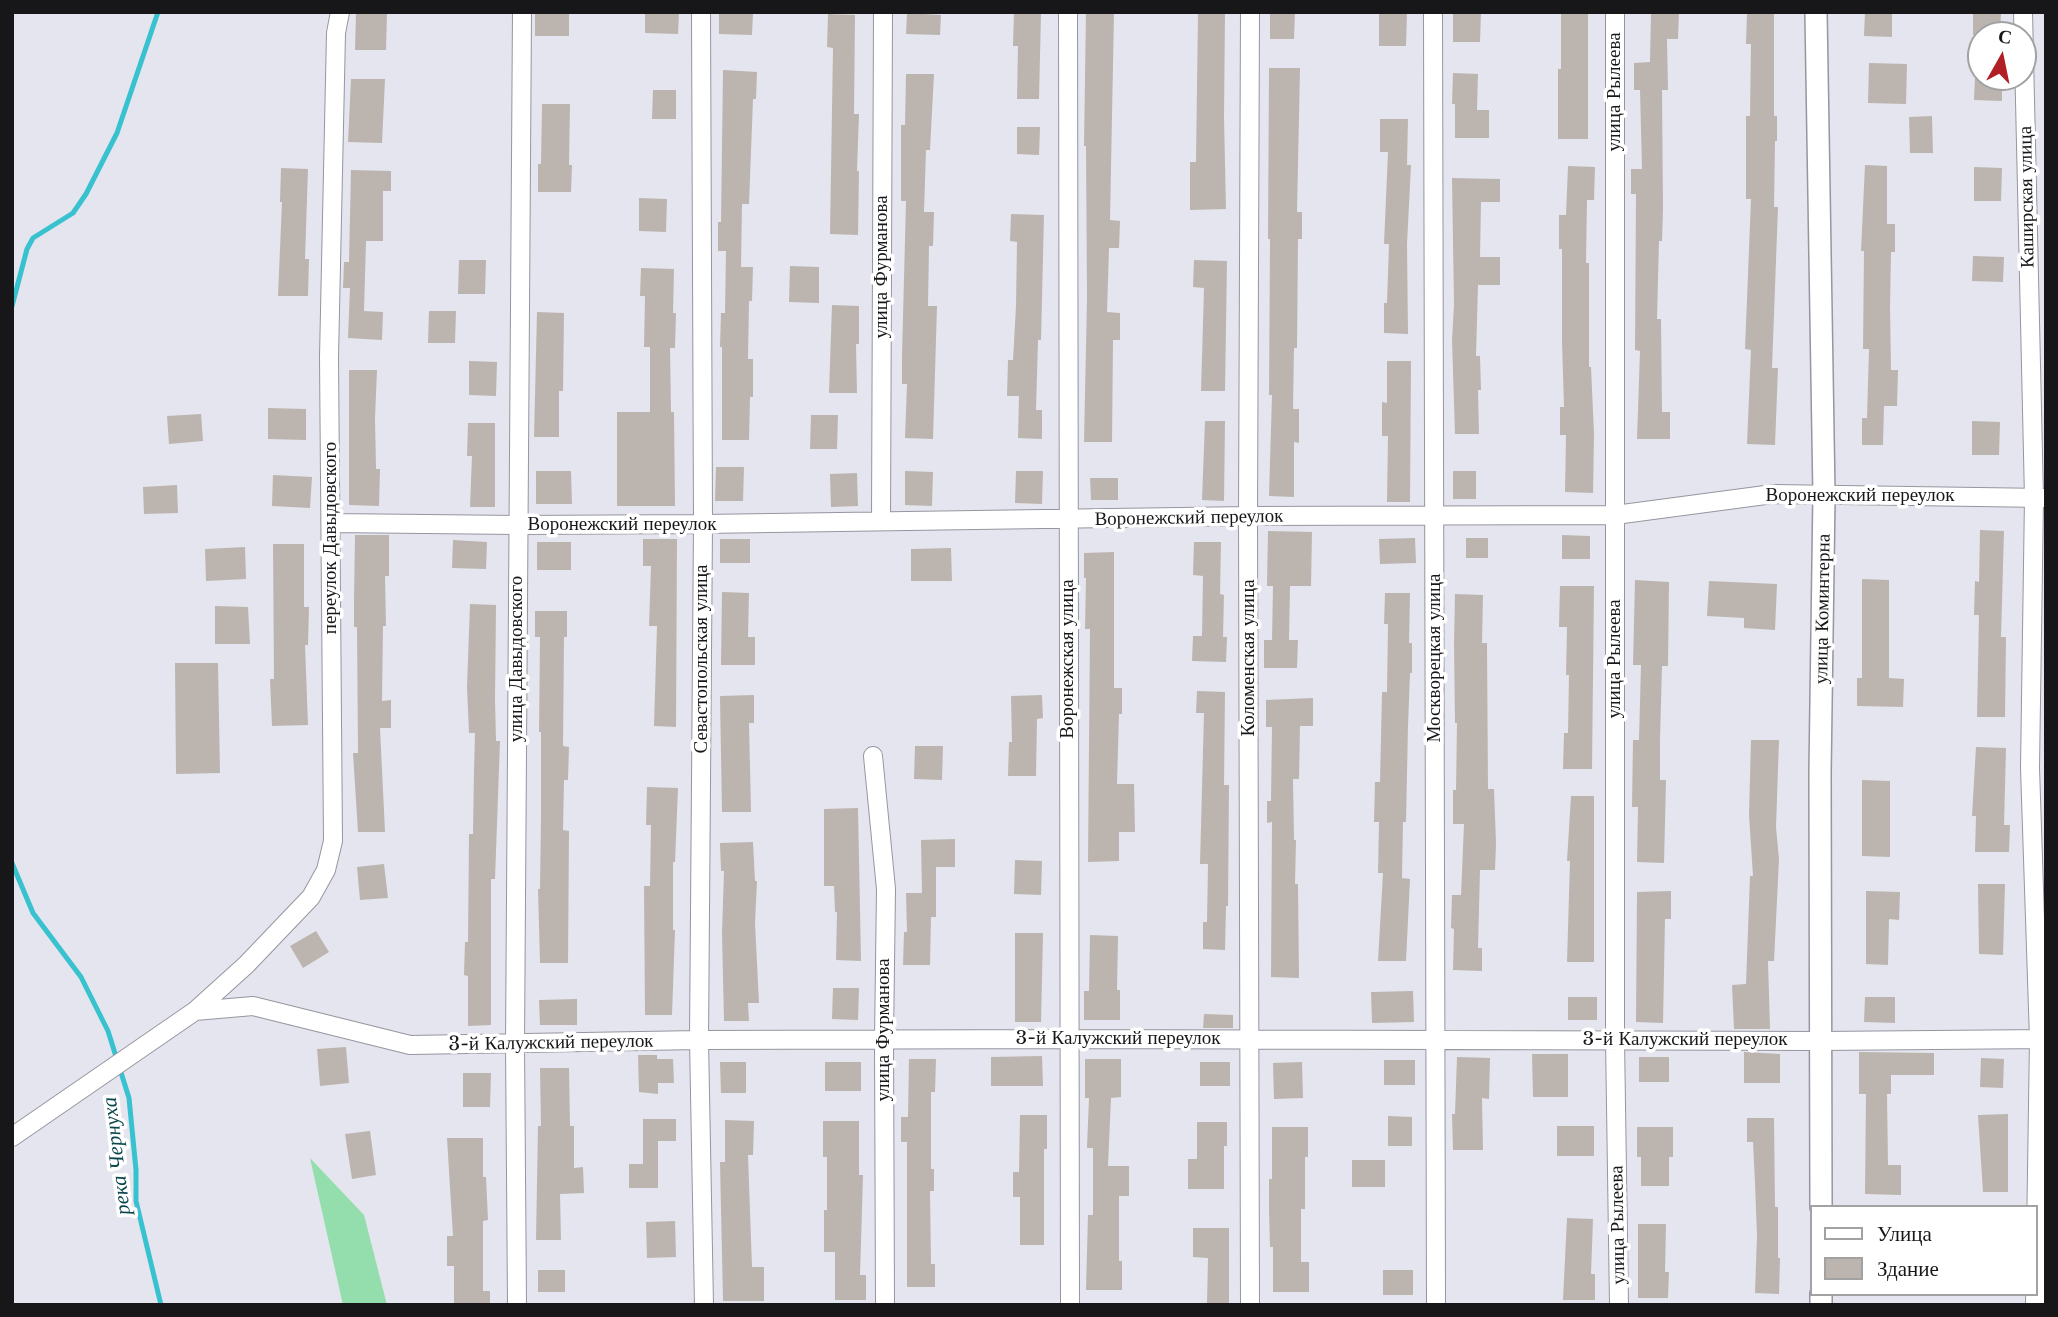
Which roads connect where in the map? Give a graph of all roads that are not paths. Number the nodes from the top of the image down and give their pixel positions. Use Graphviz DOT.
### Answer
graph roads {
  1 [pos="340,12"];
  2 [pos="522,12"];
  3 [pos="701,12"];
  4 [pos="883,12"];
  5 [pos="1068,12"];
  6 [pos="1250,12"];
  7 [pos="1433,12"];
  8 [pos="1615,12"];
  9 [pos="1816,12"];
  10 [pos="2023,12"];
  11 [pos="1824,495"];
  12 [pos="2040,498"];
  13 [pos="1615,515"];
  14 [pos="1248,516"];
  15 [pos="1435,517"];
  16 [pos="1068,520"];
  17 [pos="881,521"];
  18 [pos="331,523"];
  19 [pos="703,524"];
  20 [pos="517,526"];
  21 [pos="873,756"];
  22 [pos="195,1011"];
  23 [pos="1069,1038"];
  24 [pos="1615,1039"];
  25 [pos="2043,1039"];
  26 [pos="699,1040"];
  27 [pos="884,1040"];
  28 [pos="1251,1040"];
  29 [pos="1435,1041"];
  30 [pos="1821,1041"];
  31 [pos="515,1044"];
  32 [pos="12,1137"];
  33 [pos="1821,1205"];
  34 [pos="2037,1238"];
  35 [pos="517,1305"];
  36 [pos="704,1305"];
  37 [pos="885,1305"];
  38 [pos="1070,1305"];
  39 [pos="1250,1305"];
  40 [pos="1436,1305"];
  41 [pos="1619,1305"];
  1 -- 18 [label="street, переулок Давыдовского"];
  2 -- 20 [label="street, улица Давыдовского"];
  3 -- 19 [label="street, Севастопольская улица"];
  4 -- 17 [label="street, улица Фурманова"];
  5 -- 16 [label="street, Воронежская улица"];
  6 -- 14 [label="street, Коломенская улица"];
  7 -- 15 [label="street, Москворецкая улица"];
  8 -- 13 [label="street, улица Рылеева"];
  9 -- 11 [label="street, улица Коминтерна"];
  10 -- 12 [label="street, Каширская улица"];
  11 -- 12 [label="street, Воронежский переулок"];
  11 -- 13 [label="street, Воронежский переулок"];
  11 -- 30 [label="street, улица Коминтерна"];
  12 -- 25 [label="street, Каширская улица"];
  13 -- 15 [label="street, Воронежский переулок"];
  13 -- 24 [label="street, улица Рылеева"];
  14 -- 15 [label="street, Воронежский переулок"];
  14 -- 16 [label="street, Воронежский переулок"];
  14 -- 28 [label="street, Коломенская улица"];
  15 -- 29 [label="street, Москворецкая улица"];
  16 -- 17 [label="street, Воронежский переулок"];
  16 -- 23 [label="street, Воронежская улица"];
  17 -- 19 [label="street, Воронежский переулок"];
  18 -- 20 [label="street, Воронежский переулок"];
  18 -- 22 [label="street, переулок Давыдовского"];
  19 -- 20 [label="street, Воронежский переулок"];
  19 -- 26 [label="street, Севастопольская улица"];
  20 -- 31 [label="street, улица Давыдовского"];
  21 -- 27 [label="street, улица Фурманова"];
  22 -- 31 [label="street, 3-й Калужский переулок"];
  22 -- 32 [label="street, переулок Давыдовского"];
  23 -- 27 [label="street, 3-й Калужский переулок"];
  23 -- 28 [label="street, 3-й Калужский переулок"];
  23 -- 38 [label="street, Воронежская улица"];
  24 -- 29 [label="street, 3-й Калужский переулок"];
  24 -- 30 [label="street, 3-й Калужский переулок"];
  24 -- 41 [label="street, улица Рылеева"];
  25 -- 30 [label="street, 3-й Калужский переулок"];
  25 -- 34 [label="street, Каширская улица"];
  26 -- 27 [label="street, 3-й Калужский переулок"];
  26 -- 31 [label="street, 3-й Калужский переулок"];
  26 -- 36 [label="street, Севастопольская улица"];
  27 -- 37 [label="street, улица Фурманова"];
  28 -- 29 [label="street, 3-й Калужский переулок"];
  28 -- 39 [label="street, Коломенская улица"];
  29 -- 40 [label="street, Москворецкая улица"];
  30 -- 33 [label="street, улица Коминтерна"];
  31 -- 35 [label="street, улица Давыдовского"];
}
